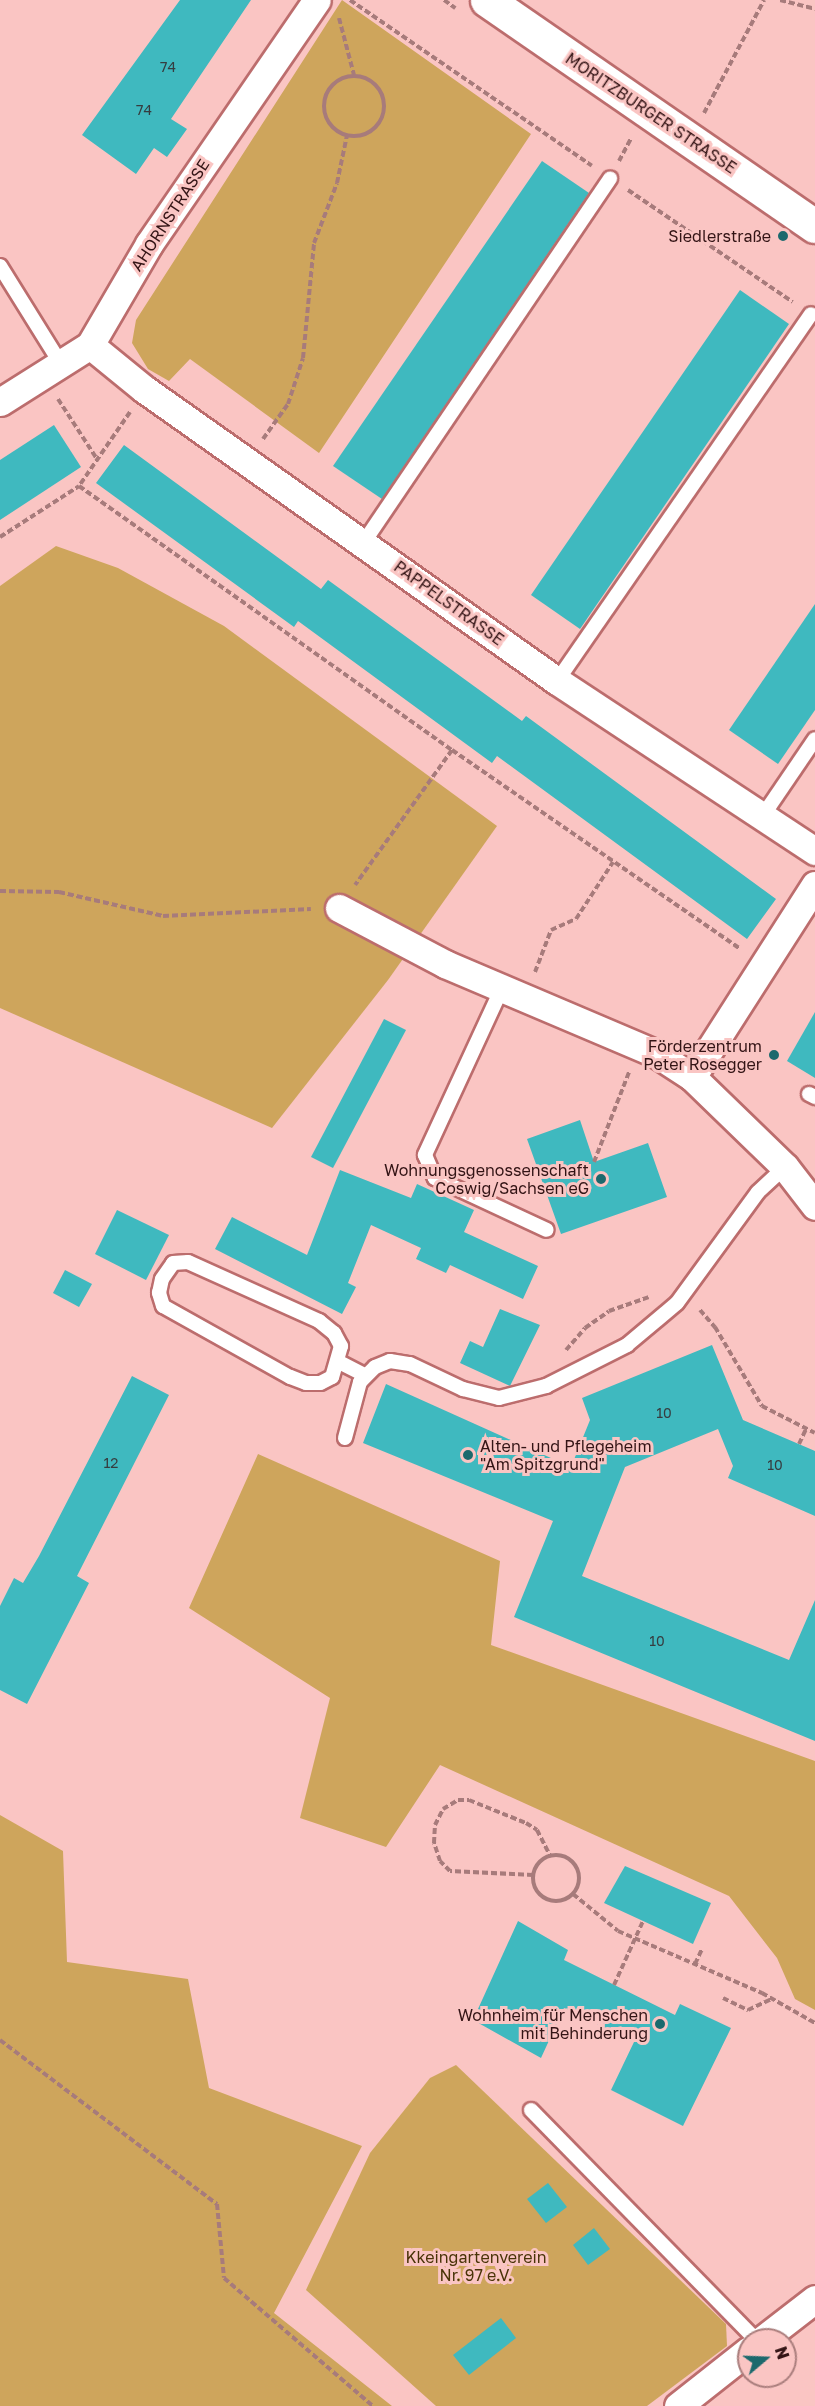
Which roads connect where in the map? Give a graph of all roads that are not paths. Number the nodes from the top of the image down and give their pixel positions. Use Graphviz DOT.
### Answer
graph roads {
  1 [pos="487,0"];
  2 [pos="326,5"];
  3 [pos="610,178"];
  4 [pos="815,226"];
  5 [pos="0,266"];
  6 [pos="811,314"];
  7 [pos="90,345"];
  8 [pos="52,370"];
  9 [pos="0,402"];
  10 [pos="364,542"];
  11 [pos="557,681"];
  12 [pos="815,739"];
  13 [pos="762,817"];
  14 [pos="815,851"];
  15 [pos="815,885"];
  16 [pos="339,908"];
  17 [pos="513,993"];
  18 [pos="692,1077"];
  19 [pos="785,1167"];
  20 [pos="815,1206"];
  21 [pos="547,1230"];
  22 [pos="339,1362"];
  23 [pos="366,1376"];
  24 [pos="345,1438"];
  25 [pos="531,2110"];
  26 [pos="815,2299"];
  27 [pos="744,2328"];
  28 [pos="778,2328"];
  29 [pos="737,2359"];
  30 [pos="678,2406"];
  1 -- 4 [label="street, MORITZBURGER STRASSE"];
  2 -- 7 [label="street, AHORNSTRASSE"];
  3 -- 10 [label="lane"];
  5 -- 8 [label="lane"];
  6 -- 11 [label="lane"];
  7 -- 8 [label="street, AHORNSTRASSE"];
  7 -- 10 [label="street, PAPPELSTRASSE"];
  8 -- 9 [label="street, AHORNSTRASSE"];
  10 -- 11 [label="street, PAPPELSTRASSE"];
  11 -- 13 [label="street, PAPPELSTRASSE"];
  12 -- 13 [label="lane"];
  13 -- 14 [label="street, PAPPELSTRASSE"];
  15 -- 18 [label="street"];
  16 -- 17 [label="street"];
  17 -- 18 [label="street"];
  17 -- 21 [label="lane"];
  18 -- 19 [label="street"];
  19 -- 20 [label="street"];
  19 -- 23 [label="lane"];
  22 -- 22 [label="lane"];
  22 -- 23 [label="lane"];
  23 -- 24 [label="lane"];
  25 -- 27 [label="lane"];
  26 -- 28 [label="street"];
  29 -- 30 [label="street"];
}
